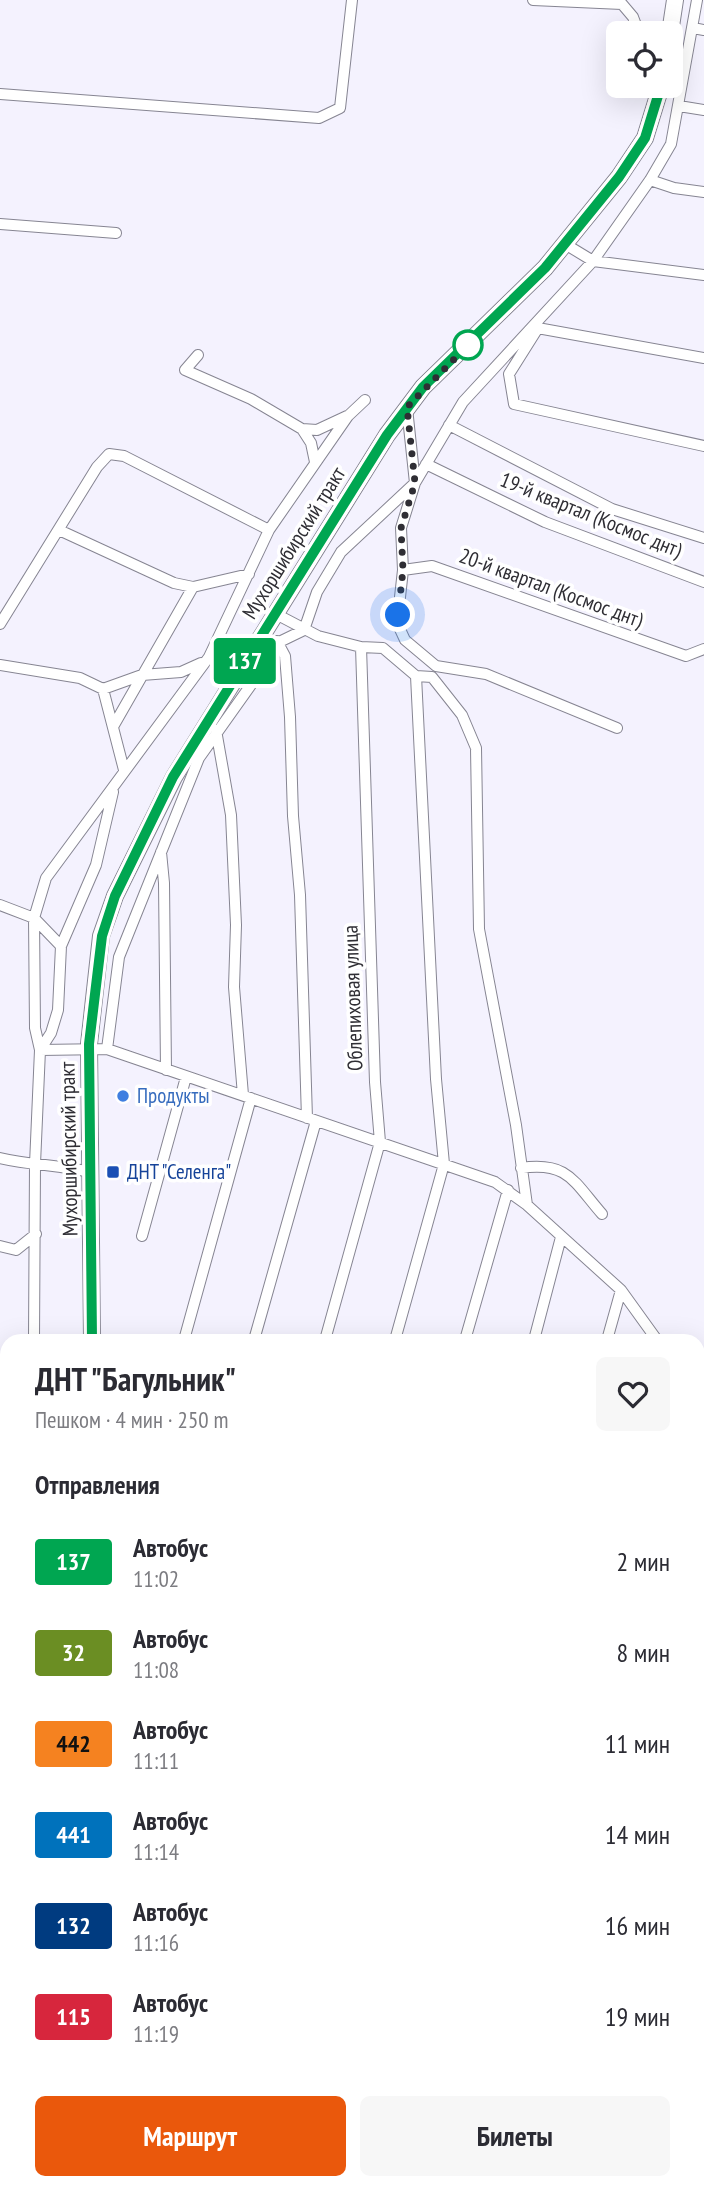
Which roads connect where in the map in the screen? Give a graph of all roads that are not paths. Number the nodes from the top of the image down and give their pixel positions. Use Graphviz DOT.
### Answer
graph roads {
  1 [pos="352,0"];
  2 [pos="533,0"];
  3 [pos="675,0"];
  4 [pos="697,0"];
  5 [pos="635,21"];
  6 [pos="672,21"];
  7 [pos="692,28"];
  8 [pos="704,30"];
  9 [pos="0,94"];
  10 [pos="658,98"];
  11 [pos="679,106"];
  12 [pos="704,110"];
  13 [pos="649,180"];
  14 [pos="704,192"];
  15 [pos="0,224"];
  16 [pos="116,233"];
  17 [pos="565,244"];
  18 [pos="593,261"];
  19 [pos="704,275"];
  20 [pos="535,327"];
  21 [pos="198,355"];
  22 [pos="704,358"];
  23 [pos="365,400"];
  24 [pos="407,407"];
  25 [pos="348,416"];
  26 [pos="449,425"];
  27 [pos="302,429"];
  28 [pos="704,446"];
  29 [pos="315,462"];
  30 [pos="426,464"];
  31 [pos="415,483"];
  32 [pos="59,530"];
  33 [pos="269,530"];
  34 [pos="704,538"];
  35 [pos="403,570"];
  36 [pos="249,574"];
  37 [pos="704,582"];
  38 [pos="193,587"];
  39 [pos="273,613"];
  40 [pos="0,624"];
  41 [pos="304,630"];
  42 [pos="277,641"];
  43 [pos="361,647"];
  44 [pos="704,649"];
  45 [pos="209,657"];
  46 [pos="0,665"];
  47 [pos="436,666"];
  48 [pos="142,675"];
  49 [pos="416,677"];
  50 [pos="432,677"];
  51 [pos="103,689"];
  52 [pos="114,725"];
  53 [pos="213,726"];
  54 [pos="617,728"];
  55 [pos="124,769"];
  56 [pos="114,788"];
  57 [pos="161,851"];
  58 [pos="0,905"];
  59 [pos="34,918"];
  60 [pos="61,946"];
  61 [pos="89,1049"];
  62 [pos="107,1049"];
  63 [pos="40,1051"];
  64 [pos="166,1070"];
  65 [pos="186,1077"];
  66 [pos="247,1096"];
  67 [pos="311,1119"];
  68 [pos="380,1142"];
  69 [pos="0,1158"];
  70 [pos="35,1164"];
  71 [pos="444,1164"];
  72 [pos="521,1168"];
  73 [pos="90,1172"];
  74 [pos="508,1190"];
  75 [pos="527,1205"];
  76 [pos="602,1214"];
  77 [pos="36,1234"];
  78 [pos="142,1236"];
  79 [pos="561,1237"];
  80 [pos="0,1246"];
  81 [pos="621,1290"];
  82 [pos="34,1334"];
  83 [pos="92,1334"];
  84 [pos="186,1334"];
  85 [pos="256,1334"];
  86 [pos="326,1334"];
  87 [pos="397,1334"];
  88 [pos="468,1334"];
  89 [pos="536,1334"];
  90 [pos="609,1334"];
  91 [pos="653,1334"];
  1 -- 9 [label="street"];
  2 -- 5 [label="street"];
  3 -- 6 [label="main road"];
  4 -- 7 [label="street"];
  7 -- 8 [label="street"];
  7 -- 11 [label="street"];
  10 -- 17 [label="main road, Мухоршибирский тракт"];
  11 -- 12 [label="street"];
  11 -- 13 [label="street"];
  13 -- 14 [label="street"];
  13 -- 18 [label="street"];
  15 -- 16 [label="street"];
  17 -- 18 [label="street"];
  17 -- 24 [label="main road, Мухоршибирский тракт"];
  18 -- 19 [label="street"];
  18 -- 20 [label="street"];
  20 -- 22 [label="street"];
  20 -- 26 [label="street"];
  20 -- 28 [label="street"];
  21 -- 27 [label="street"];
  23 -- 25 [label="street"];
  24 -- 31 [label="street"];
  24 -- 39 [label="main road, Мухоршибирский тракт"];
  25 -- 27 [label="street"];
  25 -- 29 [label="street"];
  26 -- 30 [label="street"];
  26 -- 34 [label="street"];
  27 -- 29 [label="street"];
  29 -- 33 [label="street"];
  30 -- 31 [label="street"];
  30 -- 37 [label="street, 19-й квартал (Космос днт)"];
  31 -- 35 [label="street"];
  31 -- 41 [label="street"];
  32 -- 33 [label="street"];
  32 -- 38 [label="street"];
  32 -- 40 [label="street"];
  33 -- 36 [label="street"];
  35 -- 44 [label="street, 20-й квартал (Космос днт)"];
  35 -- 47 [label="street"];
  36 -- 38 [label="street"];
  36 -- 45 [label="street"];
  38 -- 48 [label="street"];
  39 -- 41 [label="street"];
  39 -- 53 [label="main road, Мухоршибирский тракт"];
  41 -- 42 [label="street"];
  41 -- 43 [label="street"];
  42 -- 53 [label="street"];
  42 -- 67 [label="street"];
  43 -- 49 [label="street"];
  43 -- 68 [label="street, Облепиховая улица"];
  45 -- 48 [label="street"];
  45 -- 55 [label="street"];
  46 -- 51 [label="street"];
  47 -- 50 [label="street"];
  47 -- 54 [label="street"];
  48 -- 51 [label="street"];
  48 -- 52 [label="street"];
  49 -- 50 [label="street"];
  49 -- 71 [label="street"];
  50 -- 72 [label="street"];
  51 -- 52 [label="street"];
  52 -- 55 [label="street"];
  53 -- 57 [label="street"];
  53 -- 61 [label="main road, Мухоршибирский тракт"];
  53 -- 66 [label="street"];
  55 -- 56 [label="street"];
  56 -- 59 [label="street"];
  56 -- 60 [label="street"];
  57 -- 62 [label="street"];
  57 -- 64 [label="street"];
  58 -- 59 [label="street"];
  59 -- 60 [label="street"];
  59 -- 63 [label="street"];
  60 -- 63 [label="street"];
  61 -- 62 [label="street"];
  61 -- 63 [label="street"];
  61 -- 73 [label="main road, Мухоршибирский тракт"];
  62 -- 64 [label="street"];
  63 -- 70 [label="street"];
  64 -- 65 [label="street"];
  65 -- 66 [label="street"];
  65 -- 78 [label="street"];
  66 -- 67 [label="street"];
  66 -- 84 [label="street"];
  67 -- 68 [label="street"];
  67 -- 85 [label="street"];
  68 -- 71 [label="street"];
  68 -- 86 [label="street, Облепиховая улица"];
  69 -- 70 [label="street"];
  70 -- 73 [label="street"];
  70 -- 77 [label="street"];
  71 -- 74 [label="street"];
  71 -- 87 [label="street"];
  72 -- 75 [label="street"];
  72 -- 76 [label="street"];
  73 -- 83 [label="main road, Мухоршибирский тракт"];
  74 -- 75 [label="street"];
  74 -- 88 [label="street"];
  75 -- 79 [label="street"];
  77 -- 80 [label="street"];
  77 -- 82 [label="street"];
  79 -- 81 [label="street"];
  79 -- 89 [label="street"];
  81 -- 90 [label="street"];
  81 -- 91 [label="street"];
}
